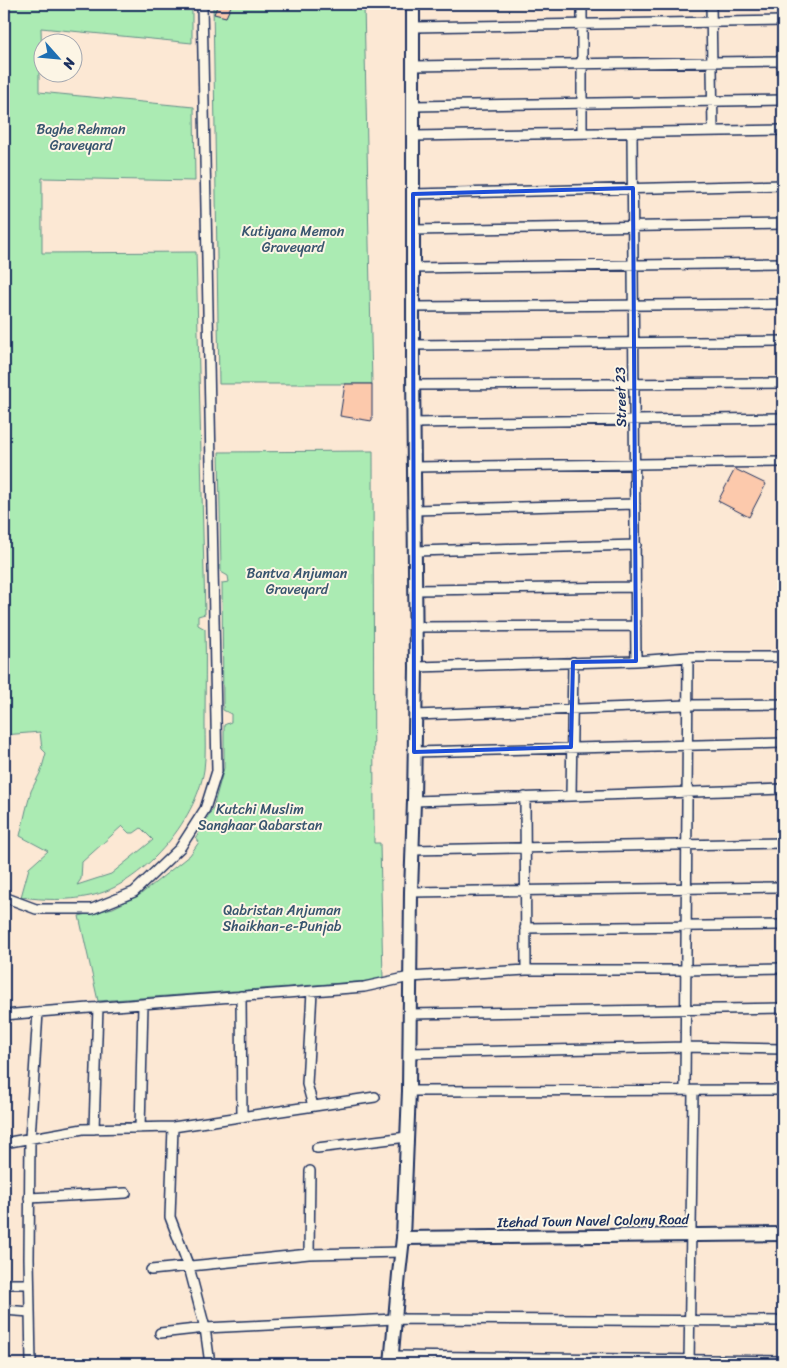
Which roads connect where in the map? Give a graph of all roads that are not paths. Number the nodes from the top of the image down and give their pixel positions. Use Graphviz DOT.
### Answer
graph roads {
  1 [pos="202,4"];
  2 [pos="413,4"];
  3 [pos="582,4"];
  4 [pos="711,4"];
  5 [pos="783,21"];
  6 [pos="711,22"];
  7 [pos="582,24"];
  8 [pos="413,27"];
  9 [pos="783,61"];
  10 [pos="712,62"];
  11 [pos="582,64"];
  12 [pos="413,66"];
  13 [pos="783,100"];
  14 [pos="712,101"];
  15 [pos="582,103"];
  16 [pos="413,106"];
  17 [pos="783,130"];
  18 [pos="713,131"];
  19 [pos="582,133"];
  20 [pos="632,133"];
  21 [pos="413,136"];
  22 [pos="783,185"];
  23 [pos="633,188"];
  24 [pos="413,194"];
  25 [pos="783,224"];
  26 [pos="633,226"];
  27 [pos="413,230"];
  28 [pos="783,263"];
  29 [pos="633,265"];
  30 [pos="413,268"];
  31 [pos="783,304"];
  32 [pos="634,305"];
  33 [pos="413,307"];
  34 [pos="783,340"];
  35 [pos="634,342"];
  36 [pos="413,345"];
  37 [pos="783,383"];
  38 [pos="634,384"];
  39 [pos="413,385"];
  40 [pos="783,418"];
  41 [pos="635,420"];
  42 [pos="413,422"];
  43 [pos="783,462"];
  44 [pos="635,464"];
  45 [pos="414,467"];
  46 [pos="635,504"];
  47 [pos="414,510"];
  48 [pos="636,545"];
  49 [pos="415,552"];
  50 [pos="636,587"];
  51 [pos="415,590"];
  52 [pos="636,626"];
  53 [pos="416,627"];
  54 [pos="688,657"];
  55 [pos="783,657"];
  56 [pos="636,661"];
  57 [pos="573,662"];
  58 [pos="416,667"];
  59 [pos="783,704"];
  60 [pos="688,705"];
  61 [pos="572,708"];
  62 [pos="415,714"];
  63 [pos="783,743"];
  64 [pos="687,745"];
  65 [pos="571,748"];
  66 [pos="414,752"];
  67 [pos="783,789"];
  68 [pos="687,792"];
  69 [pos="571,796"];
  70 [pos="525,798"];
  71 [pos="414,801"];
  72 [pos="783,843"];
  73 [pos="687,845"];
  74 [pos="525,848"];
  75 [pos="413,850"];
  76 [pos="687,888"];
  77 [pos="783,888"];
  78 [pos="524,890"];
  79 [pos="411,892"];
  80 [pos="4,897"];
  81 [pos="783,925"];
  82 [pos="686,927"];
  83 [pos="525,928"];
  84 [pos="783,968"];
  85 [pos="526,970"];
  86 [pos="686,970"];
  87 [pos="410,977"];
  88 [pos="312,991"];
  89 [pos="241,996"];
  90 [pos="143,1004"];
  91 [pos="98,1007"];
  92 [pos="783,1008"];
  93 [pos="686,1009"];
  94 [pos="38,1012"];
  95 [pos="410,1014"];
  96 [pos="4,1015"];
  97 [pos="686,1047"];
  98 [pos="783,1049"];
  99 [pos="409,1053"];
  100 [pos="689,1090"];
  101 [pos="783,1090"];
  102 [pos="409,1091"];
  103 [pos="375,1096"];
  104 [pos="313,1106"];
  105 [pos="242,1117"];
  106 [pos="173,1127"];
  107 [pos="140,1128"];
  108 [pos="94,1129"];
  109 [pos="407,1137"];
  110 [pos="30,1138"];
  111 [pos="4,1143"];
  112 [pos="316,1148"];
  113 [pos="310,1171"];
  114 [pos="126,1193"];
  115 [pos="29,1198"];
  116 [pos="783,1234"];
  117 [pos="692,1235"];
  118 [pos="403,1238"];
  119 [pos="402,1252"];
  120 [pos="309,1254"];
  121 [pos="189,1267"];
  122 [pos="151,1270"];
  123 [pos="4,1284"];
  124 [pos="29,1284"];
  125 [pos="4,1310"];
  126 [pos="30,1312"];
  127 [pos="395,1319"];
  128 [pos="690,1320"];
  129 [pos="783,1321"];
  130 [pos="205,1328"];
  131 [pos="160,1332"];
  132 [pos="392,1360"];
  133 [pos="783,1361"];
  134 [pos="689,1362"];
  135 [pos="31,1364"];
  136 [pos="210,1364"];
  1 -- 80 [label="street"];
  2 -- 8 [label="street"];
  3 -- 7 [label="street"];
  4 -- 6 [label="street"];
  5 -- 6 [label="street"];
  6 -- 7 [label="street"];
  6 -- 10 [label="street"];
  7 -- 8 [label="street"];
  7 -- 11 [label="street"];
  8 -- 12 [label="street"];
  9 -- 10 [label="street"];
  10 -- 11 [label="street"];
  10 -- 14 [label="street"];
  11 -- 12 [label="street"];
  11 -- 15 [label="street"];
  12 -- 16 [label="street"];
  13 -- 14 [label="street"];
  14 -- 15 [label="street"];
  14 -- 18 [label="street"];
  15 -- 16 [label="street"];
  15 -- 19 [label="street"];
  16 -- 21 [label="street"];
  17 -- 18 [label="street"];
  18 -- 20 [label="street"];
  19 -- 20 [label="street"];
  19 -- 21 [label="street"];
  20 -- 23 [label="street, Street 23"];
  21 -- 24 [label="street"];
  22 -- 23 [label="street"];
  23 -- 24 [label="street"];
  23 -- 26 [label="street, Street 23"];
  24 -- 27 [label="street"];
  25 -- 26 [label="street"];
  26 -- 27 [label="street"];
  26 -- 29 [label="street, Street 23"];
  27 -- 30 [label="street"];
  28 -- 29 [label="street"];
  29 -- 30 [label="street"];
  29 -- 32 [label="street, Street 23"];
  30 -- 33 [label="street"];
  31 -- 32 [label="street"];
  32 -- 33 [label="street"];
  32 -- 35 [label="street, Street 23"];
  33 -- 36 [label="street"];
  34 -- 35 [label="street"];
  35 -- 36 [label="street"];
  35 -- 38 [label="street, Street 23"];
  36 -- 39 [label="street"];
  37 -- 38 [label="street"];
  38 -- 39 [label="street"];
  38 -- 41 [label="street, Street 23"];
  39 -- 42 [label="street"];
  40 -- 41 [label="street"];
  41 -- 42 [label="street"];
  41 -- 44 [label="street, Street 23"];
  42 -- 45 [label="street"];
  43 -- 44 [label="street"];
  44 -- 45 [label="street"];
  44 -- 46 [label="street, Street 23"];
  45 -- 47 [label="street"];
  46 -- 47 [label="street"];
  46 -- 48 [label="street, Street 23"];
  47 -- 49 [label="street"];
  48 -- 49 [label="street"];
  48 -- 50 [label="street, Street 23"];
  49 -- 51 [label="street"];
  50 -- 51 [label="street"];
  50 -- 52 [label="street, Street 23"];
  51 -- 53 [label="street"];
  52 -- 53 [label="street"];
  52 -- 56 [label="street, Street 23"];
  53 -- 58 [label="street"];
  54 -- 55 [label="street"];
  54 -- 56 [label="street"];
  54 -- 60 [label="street"];
  56 -- 57 [label="street"];
  57 -- 58 [label="street"];
  57 -- 61 [label="street"];
  58 -- 62 [label="street"];
  59 -- 60 [label="street"];
  60 -- 61 [label="street"];
  60 -- 64 [label="street"];
  61 -- 62 [label="street"];
  61 -- 65 [label="street"];
  62 -- 66 [label="street"];
  63 -- 64 [label="street"];
  64 -- 65 [label="street"];
  64 -- 68 [label="street"];
  65 -- 66 [label="street"];
  65 -- 69 [label="street"];
  66 -- 71 [label="street"];
  67 -- 68 [label="street"];
  68 -- 69 [label="street"];
  68 -- 73 [label="street"];
  69 -- 70 [label="street"];
  70 -- 71 [label="street"];
  70 -- 74 [label="street"];
  71 -- 75 [label="street"];
  72 -- 73 [label="street"];
  73 -- 74 [label="street"];
  73 -- 76 [label="street"];
  74 -- 75 [label="street"];
  74 -- 78 [label="street"];
  75 -- 79 [label="street"];
  76 -- 77 [label="street"];
  76 -- 78 [label="street"];
  76 -- 82 [label="street"];
  78 -- 79 [label="street"];
  78 -- 83 [label="street"];
  79 -- 87 [label="street"];
  81 -- 82 [label="street"];
  82 -- 83 [label="street"];
  82 -- 86 [label="street"];
  83 -- 85 [label="street"];
  84 -- 86 [label="street"];
  85 -- 86 [label="street"];
  85 -- 87 [label="street"];
  86 -- 93 [label="street"];
  87 -- 88 [label="street"];
  87 -- 95 [label="street"];
  88 -- 89 [label="street"];
  88 -- 104 [label="street"];
  89 -- 90 [label="street"];
  89 -- 105 [label="street"];
  90 -- 91 [label="street"];
  90 -- 107 [label="street"];
  91 -- 94 [label="street"];
  91 -- 108 [label="street"];
  92 -- 93 [label="street"];
  93 -- 95 [label="street"];
  93 -- 97 [label="street"];
  94 -- 96 [label="street"];
  94 -- 110 [label="street"];
  95 -- 99 [label="street"];
  97 -- 98 [label="street"];
  97 -- 99 [label="street"];
  97 -- 100 [label="street"];
  99 -- 102 [label="street"];
  100 -- 101 [label="street"];
  100 -- 102 [label="street"];
  100 -- 117 [label="street"];
  102 -- 109 [label="street"];
  103 -- 104 [label="street"];
  104 -- 105 [label="street"];
  105 -- 106 [label="street"];
  106 -- 107 [label="street"];
  106 -- 121 [label="street"];
  107 -- 108 [label="street"];
  108 -- 110 [label="street"];
  109 -- 112 [label="street"];
  109 -- 118 [label="street"];
  110 -- 111 [label="street"];
  110 -- 115 [label="street"];
  113 -- 120 [label="street"];
  114 -- 115 [label="street"];
  115 -- 124 [label="street"];
  116 -- 117 [label="street, Itehad Town Navel Colony Road"];
  117 -- 118 [label="street, Itehad Town Navel Colony Road"];
  117 -- 128 [label="street"];
  118 -- 119 [label="street"];
  119 -- 120 [label="street"];
  119 -- 127 [label="street"];
  120 -- 121 [label="street"];
  121 -- 122 [label="street"];
  121 -- 130 [label="street"];
  123 -- 124 [label="street"];
  124 -- 126 [label="street"];
  125 -- 126 [label="street"];
  126 -- 135 [label="street"];
  127 -- 128 [label="street"];
  127 -- 130 [label="street"];
  127 -- 132 [label="street"];
  128 -- 129 [label="street"];
  128 -- 134 [label="street"];
  130 -- 131 [label="street"];
  130 -- 136 [label="street"];
  132 -- 134 [label="street"];
  133 -- 134 [label="street"];
}
